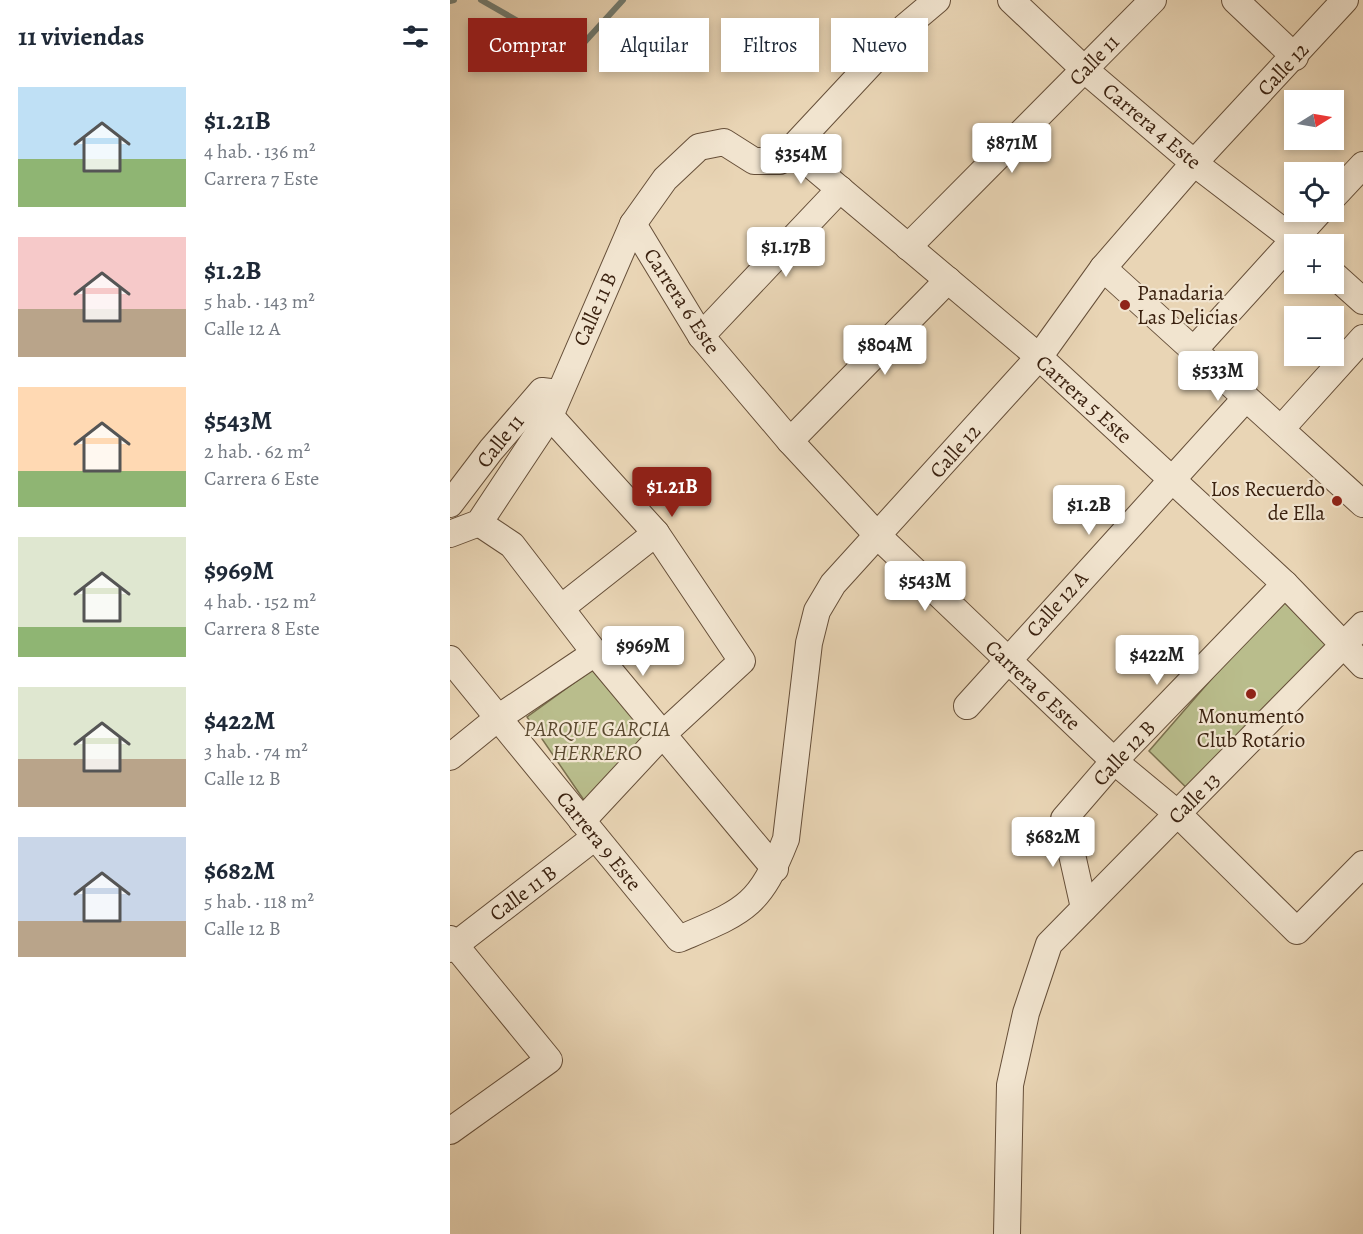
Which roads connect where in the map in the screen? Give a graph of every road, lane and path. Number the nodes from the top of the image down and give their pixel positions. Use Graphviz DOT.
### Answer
graph roads {
  1 [pos="937,0"];
  2 [pos="1011,0"];
  3 [pos="1153,0"];
  4 [pos="1235,0"];
  5 [pos="1345,0"];
  6 [pos="1295,57"];
  7 [pos="1085,70"];
  8 [pos="791,148"];
  9 [pos="1194,163"];
  10 [pos="1363,165"];
  11 [pos="1344,185"];
  12 [pos="840,189"];
  13 [pos="1311,222"];
  14 [pos="633,224"];
  15 [pos="1286,234"];
  16 [pos="1302,234"];
  17 [pos="908,246"];
  18 [pos="1284,255"];
  19 [pos="1103,268"];
  20 [pos="948,280"];
  21 [pos="1344,283"];
  22 [pos="1363,301"];
  23 [pos="701,336"];
  24 [pos="1363,338"];
  25 [pos="1192,352"];
  26 [pos="1039,357"];
  27 [pos="1246,398"];
  28 [pos="554,405"];
  29 [pos="1281,429"];
  30 [pos="790,441"];
  31 [pos="1171,478"];
  32 [pos="450,504"];
  33 [pos="1363,504"];
  34 [pos="479,523"];
  35 [pos="656,533"];
  36 [pos="450,534"];
  37 [pos="879,537"];
  38 [pos="1285,584"];
  39 [pos="561,608"];
  40 [pos="1363,625"];
  41 [pos="1343,645"];
  42 [pos="595,653"];
  43 [pos="450,659"];
  44 [pos="1006,660"];
  45 [pos="1363,665"];
  46 [pos="967,706"];
  47 [pos="498,718"];
  48 [pos="663,734"];
  49 [pos="450,757"];
  50 [pos="1114,761"];
  51 [pos="1178,814"];
  52 [pos="589,829"];
  53 [pos="1363,864"];
  54 [pos="775,869"];
  55 [pos="1084,908"];
  56 [pos="679,939"];
  57 [pos="452,944"];
  58 [pos="452,1127"];
  59 [pos="1007,1234"];
  1 -- 8 [label="street, Calle 11 B"];
  2 -- 7 [label="street, Carrera 4 Este"];
  3 -- 7 [label="street, Calle 11"];
  4 -- 6 [label="street"];
  5 -- 6 [label="street, Calle 12"];
  6 -- 9 [label="street, Calle 12"];
  7 -- 9 [label="street, Carrera 4 Este"];
  7 -- 17 [label="street, Calle 11"];
  8 -- 12 [label="street, Carrera 5 Este"];
  8 -- 14 [label="street, Calle 11 B"];
  9 -- 15 [label="street, Carrera 4 Este"];
  9 -- 19 [label="street, Calle 12"];
  10 -- 11 [label="street"];
  12 -- 17 [label="street, Carrera 5 Este"];
  12 -- 23 [label="street"];
  13 -- 16 [label="street"];
  14 -- 23 [label="street, Carrera 6 Este"];
  14 -- 28 [label="street, Calle 11 B"];
  17 -- 20 [label="street, Carrera 5 Este"];
  18 -- 25 [label="street"];
  19 -- 25 [label="street"];
  19 -- 26 [label="street, Calle 12"];
  20 -- 26 [label="street, Carrera 5 Este"];
  20 -- 30 [label="street"];
  21 -- 22 [label="street"];
  23 -- 30 [label="street, Carrera 6 Este"];
  24 -- 29 [label="street"];
  25 -- 27 [label="street"];
  26 -- 31 [label="street, Carrera 5 Este"];
  26 -- 37 [label="street, Calle 12"];
  27 -- 29 [label="street"];
  27 -- 31 [label="street, Calle 12 A"];
  28 -- 32 [label="street, Calle 11"];
  28 -- 34 [label="street, Calle 11 B"];
  28 -- 35 [label="street"];
  29 -- 33 [label="street"];
  30 -- 37 [label="street, Carrera 6 Este"];
  31 -- 38 [label="street, Carrera 5 Este"];
  31 -- 44 [label="street, Calle 12 A"];
  34 -- 36 [label="street"];
  34 -- 39 [label="street"];
  35 -- 39 [label="street"];
  35 -- 48 [label="street, Calle 11 B"];
  37 -- 44 [label="street, Carrera 6 Este"];
  37 -- 54 [label="street, Calle 12"];
  38 -- 41 [label="street, Carrera 5 Este"];
  38 -- 50 [label="street, Calle 12 B"];
  39 -- 42 [label="street"];
  40 -- 41 [label="street, Calle 13"];
  41 -- 45 [label="street, Carrera 5 Este"];
  41 -- 51 [label="street, Calle 13"];
  42 -- 47 [label="street"];
  42 -- 48 [label="street"];
  43 -- 47 [label="street, Carrera 9 Este"];
  44 -- 46 [label="street, Calle 12 A"];
  44 -- 50 [label="street, Carrera 6 Este"];
  47 -- 49 [label="street"];
  47 -- 52 [label="street, Carrera 9 Este"];
  48 -- 52 [label="street, Calle 11 B"];
  48 -- 54 [label="street"];
  50 -- 51 [label="street, Carrera 6 Este"];
  50 -- 55 [label="street, Calle 12 B"];
  51 -- 53 [label="street, Carrera 6 Este"];
  51 -- 55 [label="street, Calle 13"];
  52 -- 56 [label="street, Carrera 9 Este"];
  52 -- 57 [label="street, Calle 11 B"];
  54 -- 56 [label="street, Calle 12"];
  55 -- 59 [label="street, Calle 13"];
  57 -- 58 [label="street"];
}
